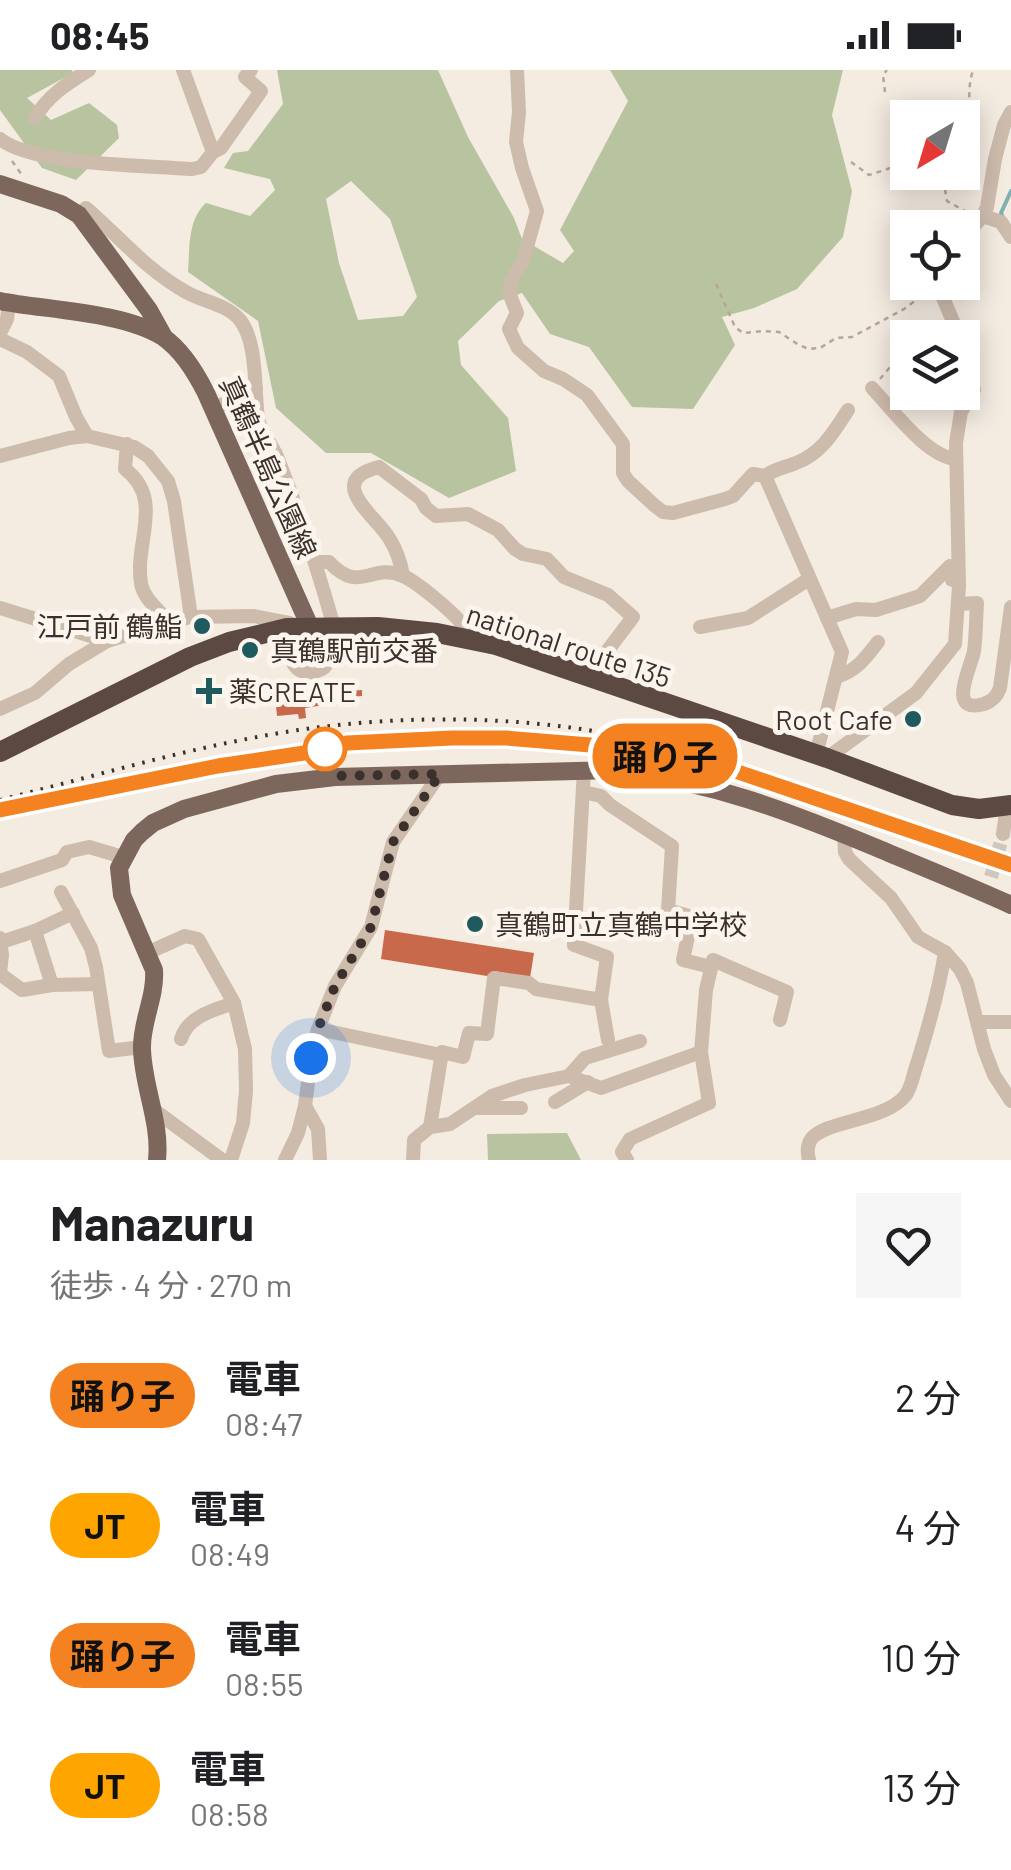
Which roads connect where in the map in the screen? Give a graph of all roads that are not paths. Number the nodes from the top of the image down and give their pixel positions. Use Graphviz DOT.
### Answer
graph roads {
  1 [pos="89,70"];
  2 [pos="183,70"];
  3 [pos="251,70"];
  4 [pos="517,70"];
  5 [pos="1011,112"];
  6 [pos="35,118"];
  7 [pos="0,139"];
  8 [pos="213,152"];
  9 [pos="0,184"];
  10 [pos="79,215"];
  11 [pos="983,216"];
  12 [pos="980,219"];
  13 [pos="1011,237"];
  14 [pos="4,302"];
  15 [pos="0,336"];
  16 [pos="164,338"];
  17 [pos="256,388"];
  18 [pos="872,388"];
  19 [pos="213,409"];
  20 [pos="848,410"];
  21 [pos="964,410"];
  22 [pos="87,436"];
  23 [pos="127,444"];
  24 [pos="0,456"];
  25 [pos="956,459"];
  26 [pos="765,476"];
  27 [pos="316,562"];
  28 [pos="403,576"];
  29 [pos="809,579"];
  30 [pos="959,586"];
  31 [pos="958,604"];
  32 [pos="1011,607"];
  33 [pos="0,608"];
  34 [pos="191,617"];
  35 [pos="828,618"];
  36 [pos="168,622"];
  37 [pos="324,627"];
  38 [pos="700,627"];
  39 [pos="286,628"];
  40 [pos="462,637"];
  41 [pos="108,641"];
  42 [pos="878,642"];
  43 [pos="836,678"];
  44 [pos="596,680"];
  45 [pos="0,709"];
  46 [pos="0,752"];
  47 [pos="822,757"];
  48 [pos="584,770"];
  49 [pos="440,774"];
  50 [pos="583,792"];
  51 [pos="1009,812"];
  52 [pos="844,834"];
  53 [pos="1003,834"];
  54 [pos="123,857"];
  55 [pos="0,881"];
  56 [pos="61,892"];
  57 [pos="1011,905"];
  58 [pos="73,913"];
  59 [pos="35,931"];
  60 [pos="1,940"];
  61 [pos="945,952"];
  62 [pos="147,953"];
  63 [pos="711,968"];
  64 [pos="0,973"];
  65 [pos="98,984"];
  66 [pos="52,985"];
  67 [pos="600,1000"];
  68 [pos="234,1003"];
  69 [pos="780,1020"];
  70 [pos="978,1022"];
  71 [pos="1011,1022"];
  72 [pos="318,1029"];
  73 [pos="180,1039"];
  74 [pos="608,1040"];
  75 [pos="640,1040"];
  76 [pos="142,1047"];
  77 [pos="702,1052"];
  78 [pos="441,1055"];
  79 [pos="569,1076"];
  80 [pos="588,1082"];
  81 [pos="1011,1101"];
  82 [pos="555,1102"];
  83 [pos="305,1106"];
  84 [pos="472,1108"];
  85 [pos="521,1108"];
  86 [pos="154,1110"];
  87 [pos="430,1127"];
  88 [pos="157,1160"];
  89 [pos="222,1160"];
  90 [pos="230,1160"];
  91 [pos="285,1160"];
  92 [pos="320,1160"];
  93 [pos="414,1160"];
  94 [pos="627,1160"];
  95 [pos="808,1160"];
  1 -- 6 [label="street"];
  2 -- 8 [label="street"];
  3 -- 8 [label="street"];
  4 -- 26 [label="street"];
  5 -- 11 [label="street"];
  7 -- 8 [label="street"];
  9 -- 10 [label="main road, 真鶴半島公園線"];
  10 -- 16 [label="main road, 真鶴半島公園線"];
  10 -- 17 [label="street"];
  11 -- 12 [label="street"];
  11 -- 13 [label="street"];
  14 -- 15 [label="street"];
  14 -- 16 [label="main road, 真鶴半島公園線"];
  15 -- 22 [label="street"];
  16 -- 19 [label="main road, 真鶴半島公園線"];
  17 -- 19 [label="street"];
  17 -- 27 [label="street"];
  18 -- 25 [label="street"];
  19 -- 37 [label="main road, 真鶴半島公園線"];
  20 -- 26 [label="street"];
  21 -- 25 [label="street"];
  22 -- 23 [label="street"];
  22 -- 24 [label="street"];
  23 -- 34 [label="street"];
  23 -- 36 [label="street"];
  25 -- 30 [label="street"];
  26 -- 29 [label="street"];
  27 -- 28 [label="street"];
  27 -- 37 [label="street"];
  28 -- 40 [label="street"];
  28 -- 44 [label="street"];
  29 -- 35 [label="street"];
  29 -- 38 [label="street"];
  30 -- 31 [label="street"];
  30 -- 35 [label="street"];
  31 -- 32 [label="street"];
  31 -- 47 [label="street"];
  33 -- 41 [label="street"];
  34 -- 36 [label="street"];
  34 -- 37 [label="street"];
  35 -- 43 [label="street"];
  36 -- 41 [label="street"];
  37 -- 39 [label="highway, national route 135"];
  37 -- 39 [label="street"];
  37 -- 40 [label="highway, national route 135"];
  39 -- 46 [label="highway, national route 135"];
  40 -- 44 [label="highway, national route 135"];
  41 -- 45 [label="street"];
  42 -- 43 [label="street"];
  43 -- 47 [label="street"];
  44 -- 47 [label="highway, national route 135"];
  47 -- 51 [label="highway, national route 135"];
  48 -- 49 [label="main road"];
  48 -- 50 [label="street"];
  48 -- 52 [label="main road"];
  49 -- 54 [label="main road"];
  49 -- 72 [label="street"];
  50 -- 63 [label="street"];
  50 -- 67 [label="street"];
  51 -- 53 [label="street"];
  52 -- 57 [label="main road"];
  52 -- 61 [label="street"];
  54 -- 55 [label="street"];
  54 -- 62 [label="main road"];
  56 -- 58 [label="street"];
  58 -- 59 [label="street"];
  58 -- 65 [label="street"];
  59 -- 60 [label="street"];
  59 -- 66 [label="street"];
  60 -- 64 [label="street"];
  61 -- 70 [label="street"];
  61 -- 95 [label="street"];
  62 -- 68 [label="street"];
  62 -- 76 [label="main road"];
  63 -- 69 [label="street"];
  63 -- 77 [label="street"];
  64 -- 66 [label="street"];
  65 -- 66 [label="street"];
  65 -- 76 [label="street"];
  67 -- 74 [label="street"];
  67 -- 78 [label="street"];
  68 -- 73 [label="street"];
  68 -- 90 [label="street"];
  70 -- 71 [label="street"];
  70 -- 81 [label="street"];
  72 -- 78 [label="street"];
  72 -- 83 [label="street"];
  75 -- 79 [label="street"];
  76 -- 86 [label="main road"];
  77 -- 80 [label="street"];
  77 -- 94 [label="street"];
  78 -- 87 [label="street"];
  79 -- 80 [label="street"];
  79 -- 84 [label="street"];
  80 -- 82 [label="street"];
  83 -- 91 [label="street"];
  83 -- 92 [label="street"];
  84 -- 85 [label="street"];
  84 -- 87 [label="street"];
  86 -- 88 [label="main road"];
  86 -- 89 [label="street"];
  87 -- 93 [label="street"];
}
